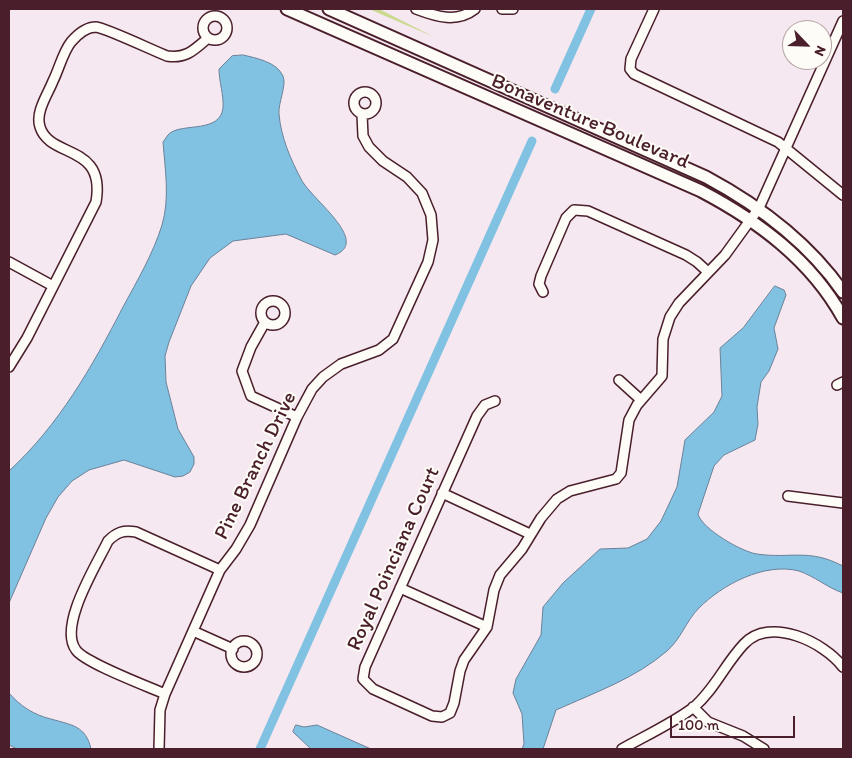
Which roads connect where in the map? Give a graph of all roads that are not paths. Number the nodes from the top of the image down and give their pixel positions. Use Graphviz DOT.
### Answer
graph roads {
  1 [pos="287,9"];
  2 [pos="329,9"];
  3 [pos="416,9"];
  4 [pos="476,9"];
  5 [pos="502,9"];
  6 [pos="513,9"];
  7 [pos="654,9"];
  8 [pos="843,21"];
  9 [pos="208,38"];
  10 [pos="362,114"];
  11 [pos="787,148"];
  12 [pos="843,195"];
  13 [pos="759,208"];
  14 [pos="750,218"];
  15 [pos="9,262"];
  16 [pos="708,272"];
  17 [pos="53,286"];
  18 [pos="543,292"];
  19 [pos="843,292"];
  20 [pos="843,318"];
  21 [pos="265,322"];
  22 [pos="9,367"];
  23 [pos="619,380"];
  24 [pos="641,400"];
  25 [pos="495,401"];
  26 [pos="297,417"];
  27 [pos="442,493"];
  28 [pos="788,496"];
  29 [pos="843,503"];
  30 [pos="530,534"];
  31 [pos="220,570"];
  32 [pos="400,588"];
  33 [pos="487,627"];
  34 [pos="193,631"];
  35 [pos="233,648"];
  36 [pos="843,668"];
  37 [pos="165,694"];
  38 [pos="693,707"];
  39 [pos="159,749"];
  40 [pos="622,749"];
  41 [pos="764,749"];
  1 -- 14 [label="main road, Bonaventure Boulevard"];
  2 -- 13 [label="main road, Bonaventure Boulevard"];
  3 -- 4 [label="street"];
  5 -- 6 [label="street"];
  7 -- 11 [label="street"];
  8 -- 11 [label="street"];
  9 -- 17 [label="street"];
  10 -- 26 [label="street, Pine Branch Drive"];
  11 -- 12 [label="street"];
  11 -- 13 [label="street"];
  13 -- 14 [label="street"];
  13 -- 19 [label="main road, Bonaventure Boulevard"];
  14 -- 16 [label="street"];
  14 -- 20 [label="main road, Bonaventure Boulevard"];
  15 -- 17 [label="street"];
  16 -- 18 [label="street"];
  16 -- 24 [label="street"];
  17 -- 22 [label="street"];
  21 -- 26 [label="street"];
  23 -- 24 [label="street"];
  24 -- 30 [label="street"];
  25 -- 27 [label="street, Royal Poinciana Court"];
  26 -- 31 [label="street, Pine Branch Drive"];
  27 -- 30 [label="street"];
  27 -- 32 [label="street, Royal Poinciana Court"];
  28 -- 29 [label="street"];
  30 -- 33 [label="street"];
  31 -- 34 [label="street, Pine Branch Drive"];
  31 -- 37 [label="street"];
  32 -- 33 [label="street"];
  32 -- 33 [label="street, Royal Poinciana Court"];
  34 -- 35 [label="street"];
  34 -- 37 [label="street, Pine Branch Drive"];
  36 -- 38 [label="street"];
  37 -- 39 [label="street, Pine Branch Drive"];
  38 -- 40 [label="street"];
  38 -- 41 [label="street"];
}
